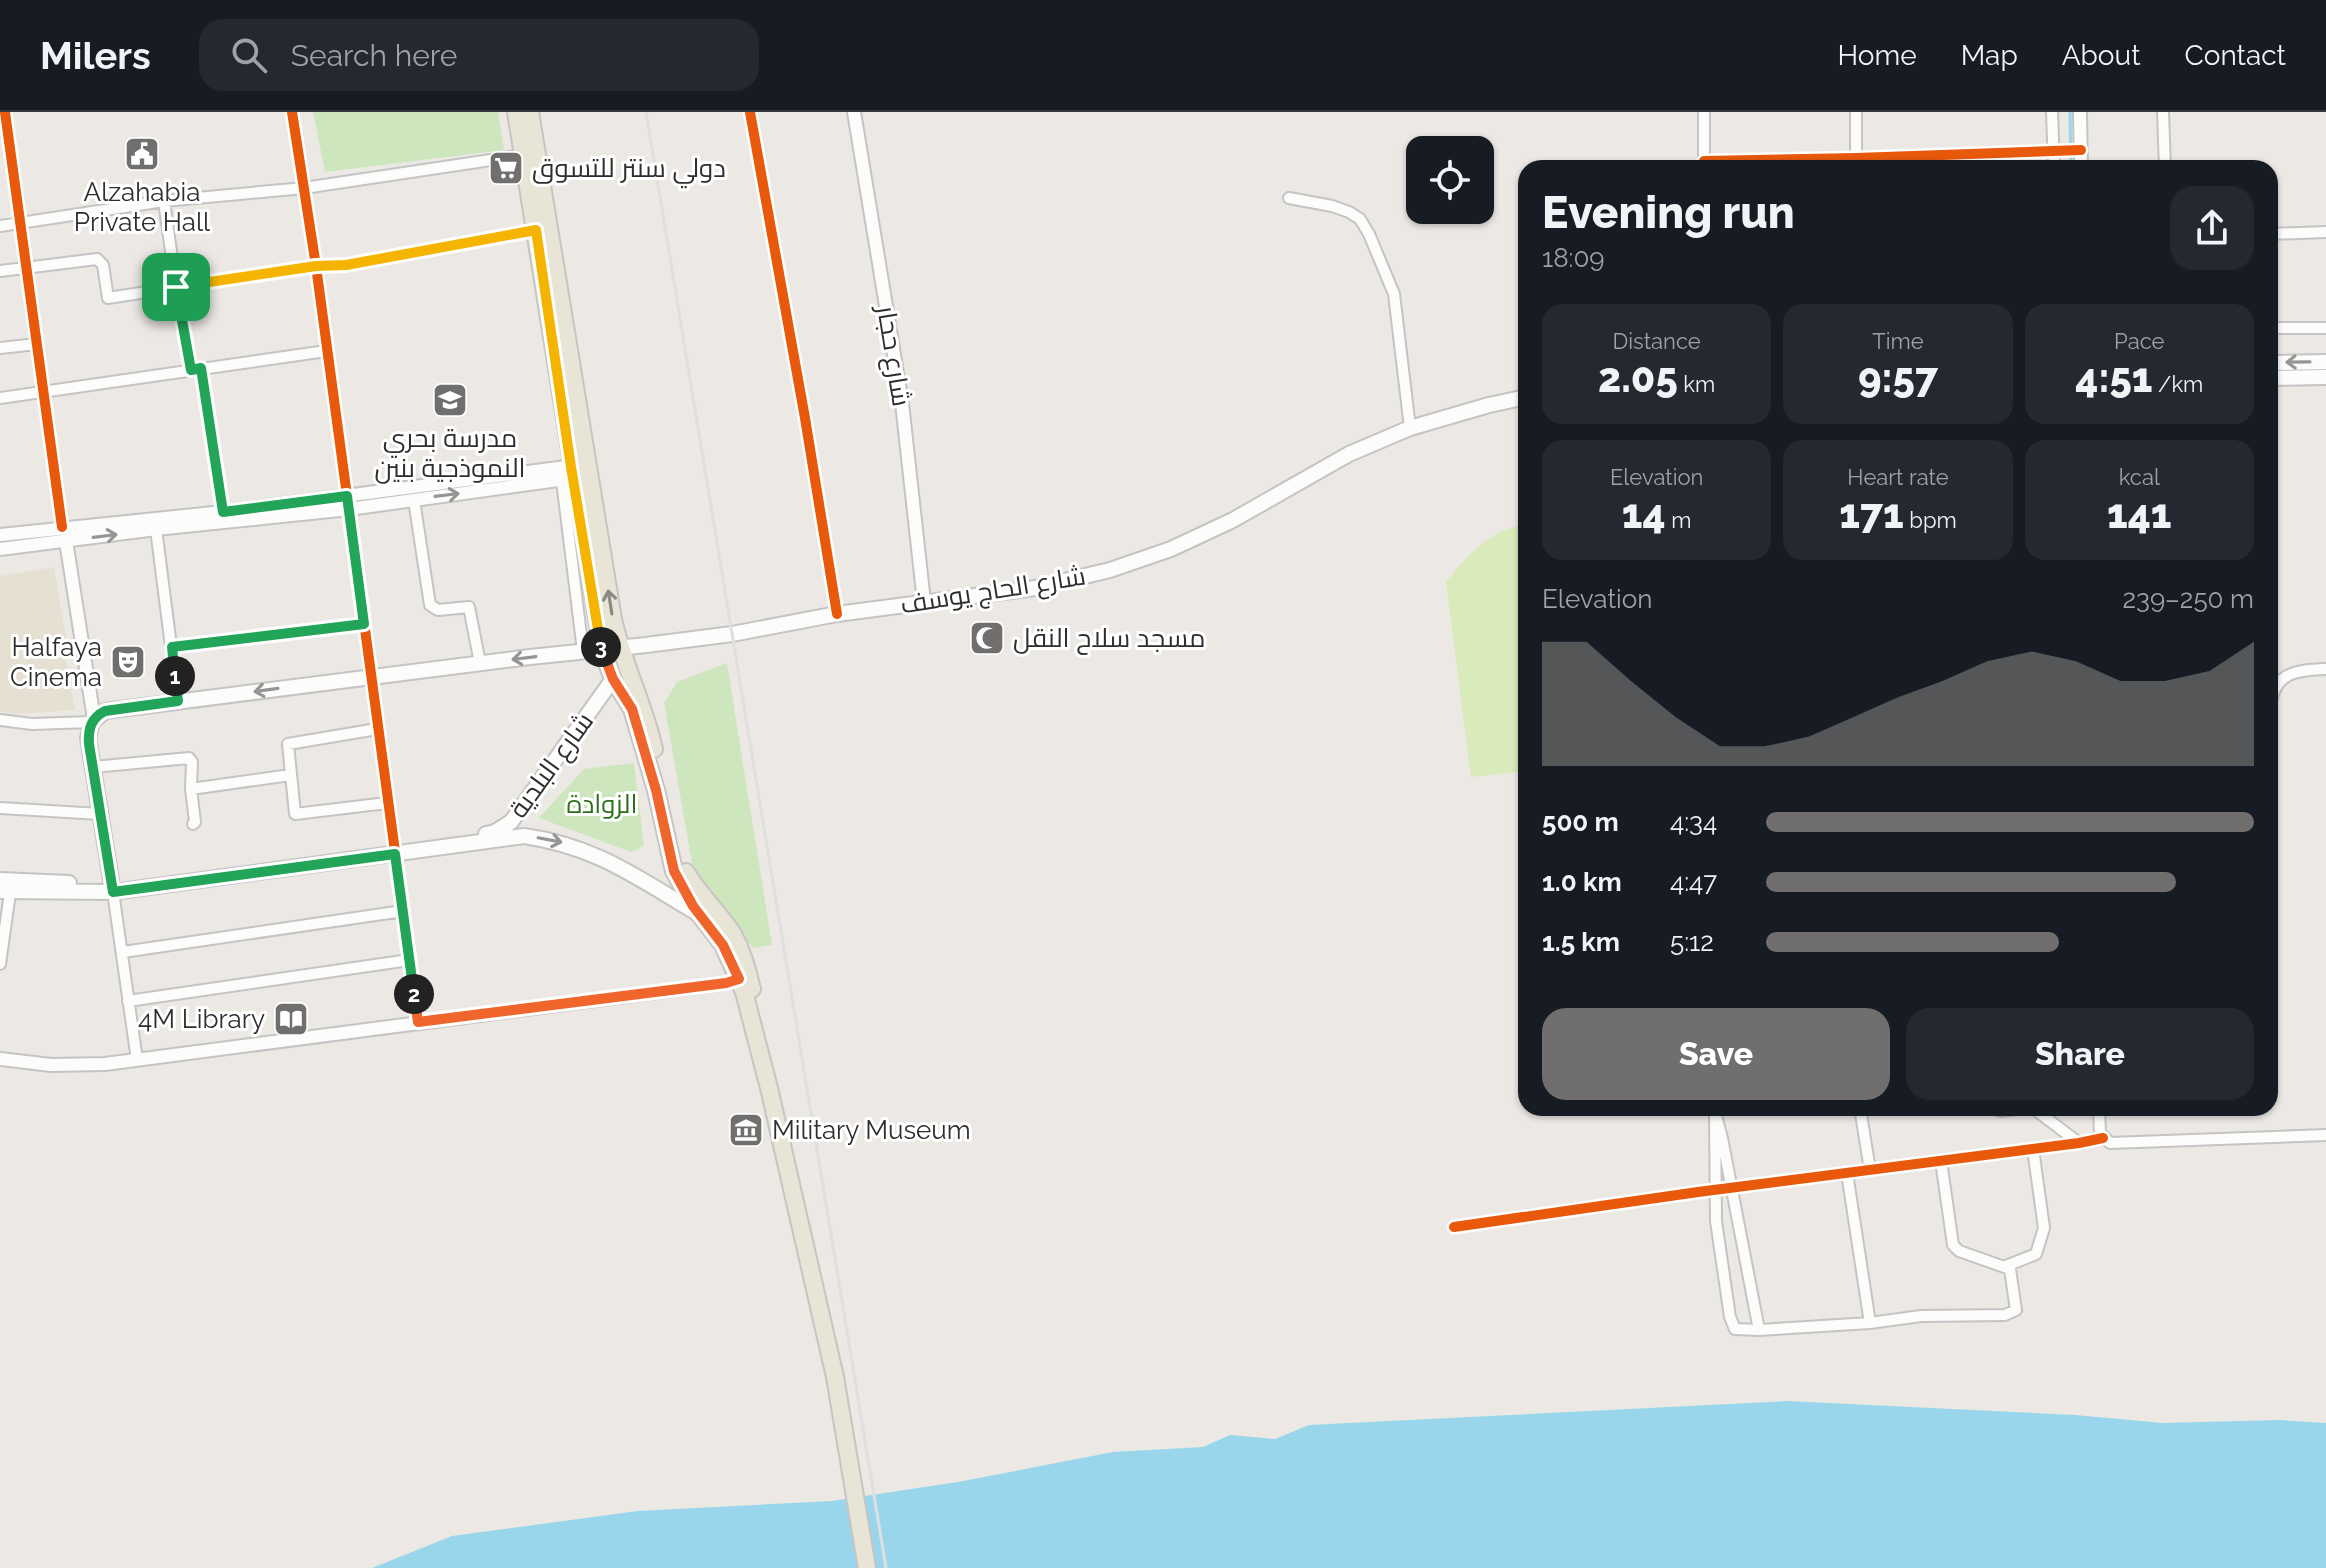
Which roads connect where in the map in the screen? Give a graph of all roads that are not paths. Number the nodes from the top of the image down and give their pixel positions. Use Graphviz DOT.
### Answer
graph roads {
  1 [pos="5,112"];
  2 [pos="292,112"];
  3 [pos="516,112"];
  4 [pos="530,112"];
  5 [pos="750,112"];
  6 [pos="854,112"];
  7 [pos="1704,112"];
  8 [pos="1856,112"];
  9 [pos="2052,112"];
  10 [pos="2080,112"];
  11 [pos="2163,112"];
  12 [pos="2074,150"];
  13 [pos="2054,151"];
  14 [pos="524,155"];
  15 [pos="1942,156"];
  16 [pos="1704,160"];
  17 [pos="1856,160"];
  18 [pos="1893,160"];
  19 [pos="1942,160"];
  20 [pos="2054,160"];
  21 [pos="2078,160"];
  22 [pos="2165,160"];
  23 [pos="304,188"];
  24 [pos="1289,198"];
  25 [pos="164,201"];
  26 [pos="20,223"];
  27 [pos="0,226"];
  28 [pos="536,230"];
  29 [pos="2326,232"];
  30 [pos="2278,234"];
  31 [pos="316,266"];
  32 [pos="25,267"];
  33 [pos="0,271"];
  34 [pos="176,287"];
  35 [pos="2278,328"];
  36 [pos="2326,328"];
  37 [pos="37,344"];
  38 [pos="0,348"];
  39 [pos="326,351"];
  40 [pos="2326,362"];
  41 [pos="2278,363"];
  42 [pos="196,369"];
  43 [pos="2326,377"];
  44 [pos="2278,378"];
  45 [pos="44,393"];
  46 [pos="0,398"];
  47 [pos="1518,399"];
  48 [pos="1410,428"];
  49 [pos="589,470"];
  50 [pos="568,475"];
  51 [pos="414,500"];
  52 [pos="348,503"];
  53 [pos="223,512"];
  54 [pos="62,527"];
  55 [pos="156,529"];
  56 [pos="0,535"];
  57 [pos="66,541"];
  58 [pos="0,549"];
  59 [pos="924,602"];
  60 [pos="837,614"];
  61 [pos="364,624"];
  62 [pos="172,647"];
  63 [pos="619,647"];
  64 [pos="602,649"];
  65 [pos="583,651"];
  66 [pos="480,663"];
  67 [pos="2326,669"];
  68 [pos="370,677"];
  69 [pos="613,679"];
  70 [pos="2278,682"];
  71 [pos="178,701"];
  72 [pos="0,720"];
  73 [pos="93,721"];
  74 [pos="377,729"];
  75 [pos="93,767"];
  76 [pos="290,775"];
  77 [pos="191,789"];
  78 [pos="387,803"];
  79 [pos="0,808"];
  80 [pos="100,814"];
  81 [pos="193,824"];
  82 [pos="394,851"];
  83 [pos="6,886"];
  84 [pos="112,888"];
  85 [pos="403,911"];
  86 [pos="701,915"];
  87 [pos="123,952"];
  88 [pos="409,960"];
  89 [pos="0,964"];
  90 [pos="739,979"];
  91 [pos="128,1001"];
  92 [pos="418,1022"];
  93 [pos="0,1059"];
  94 [pos="137,1060"];
  95 [pos="1715,1116"];
  96 [pos="1716,1116"];
  97 [pos="1861,1116"];
  98 [pos="2041,1116"];
  99 [pos="2100,1116"];
  100 [pos="2326,1135"];
  101 [pos="2103,1138"];
  102 [pos="2079,1143"];
  103 [pos="2033,1149"];
  104 [pos="1941,1161"];
  105 [pos="1870,1170"];
  106 [pos="1847,1173"];
  107 [pos="1730,1189"];
  108 [pos="1714,1191"];
  109 [pos="1454,1227"];
  110 [pos="2006,1266"];
  111 [pos="1870,1323"];
  112 [pos="1759,1330"];
  113 [pos="847,1423"];
  114 [pos="867,1568"];
  115 [pos="874,1568"];
  1 -- 26 [label="street"];
  2 -- 23 [label="street"];
  3 -- 14 [label="main road"];
  4 -- 49 [label="main road"];
  5 -- 60 [label="street"];
  6 -- 59 [label="street, شارع حجار"];
  7 -- 16 [label="street"];
  8 -- 17 [label="street"];
  9 -- 13 [label="street"];
  10 -- 12 [label="street"];
  11 -- 22 [label="street"];
  12 -- 13 [label="street"];
  12 -- 21 [label="street"];
  13 -- 15 [label="street"];
  13 -- 20 [label="street"];
  14 -- 23 [label="street"];
  14 -- 28 [label="main road"];
  15 -- 18 [label="street"];
  15 -- 19 [label="street"];
  23 -- 25 [label="street"];
  23 -- 31 [label="street"];
  24 -- 48 [label="street"];
  25 -- 26 [label="street"];
  25 -- 34 [label="street"];
  26 -- 27 [label="street"];
  26 -- 32 [label="street"];
  28 -- 31 [label="street"];
  28 -- 50 [label="main road"];
  29 -- 30 [label="street"];
  31 -- 34 [label="street"];
  31 -- 39 [label="street"];
  32 -- 33 [label="street"];
  32 -- 34 [label="street"];
  32 -- 37 [label="street"];
  34 -- 42 [label="street"];
  35 -- 36 [label="street"];
  37 -- 38 [label="street"];
  37 -- 45 [label="street"];
  39 -- 42 [label="street"];
  39 -- 52 [label="street"];
  40 -- 41 [label="main road, one-way"];
  42 -- 45 [label="street"];
  42 -- 53 [label="street"];
  43 -- 44 [label="main road"];
  45 -- 46 [label="street"];
  45 -- 54 [label="street"];
  47 -- 48 [label="main road, شارع الحاج يوسف"];
  48 -- 59 [label="main road, شارع الحاج يوسف"];
  49 -- 50 [label="street"];
  63 -- 49 [label="main road, one-way"];
  51 -- 50 [label="street, one-way"];
  50 -- 52 [label="street"];
  50 -- 64 [label="main road"];
  50 -- 65 [label="street"];
  51 -- 52 [label="street"];
  51 -- 66 [label="street"];
  52 -- 53 [label="street"];
  52 -- 55 [label="street"];
  52 -- 61 [label="street"];
  53 -- 54 [label="street"];
  54 -- 56 [label="street"];
  57 -- 55 [label="street, one-way"];
  55 -- 62 [label="street"];
  57 -- 58 [label="street"];
  57 -- 73 [label="street"];
  59 -- 60 [label="main road, شارع الحاج يوسف"];
  60 -- 63 [label="main road, شارع الحاج يوسف"];
  61 -- 62 [label="street"];
  61 -- 68 [label="street"];
  62 -- 71 [label="street"];
  63 -- 64 [label="main road, شارع الحاج يوسف"];
  63 -- 113 [label="main road"];
  64 -- 65 [label="main road, شارع الحاج يوسف"];
  64 -- 69 [label="main road"];
  65 -- 66 [label="main road, شارع الحاج يوسف, one-way"];
  66 -- 68 [label="main road, شارع الحاج يوسف"];
  67 -- 70 [label="street"];
  68 -- 71 [label="main road, شارع الحاج يوسف, one-way"];
  68 -- 74 [label="street"];
  69 -- 82 [label="main road, شارع البلدية"];
  69 -- 86 [label="main road"];
  71 -- 73 [label="main road, شارع الحاج يوسف"];
  72 -- 73 [label="street"];
  73 -- 75 [label="main road"];
  74 -- 76 [label="street"];
  74 -- 78 [label="street"];
  75 -- 77 [label="street"];
  75 -- 80 [label="main road"];
  76 -- 77 [label="street"];
  76 -- 78 [label="street"];
  77 -- 81 [label="street"];
  78 -- 82 [label="street"];
  79 -- 80 [label="street"];
  80 -- 84 [label="main road"];
  82 -- 84 [label="main road, شارع البلدية"];
  82 -- 85 [label="street"];
  82 -- 86 [label="main road, شارع البلدية, one-way"];
  83 -- 84 [label="main road, شارع البلدية"];
  83 -- 89 [label="street"];
  84 -- 87 [label="street"];
  85 -- 87 [label="street"];
  85 -- 88 [label="street"];
  86 -- 90 [label="main road"];
  87 -- 91 [label="street"];
  88 -- 91 [label="street"];
  88 -- 92 [label="street"];
  90 -- 92 [label="street"];
  90 -- 113 [label="main road"];
  91 -- 94 [label="street"];
  92 -- 94 [label="street"];
  93 -- 94 [label="street"];
  95 -- 108 [label="street"];
  96 -- 107 [label="street"];
  97 -- 105 [label="street"];
  98 -- 102 [label="street"];
  99 -- 101 [label="street"];
  100 -- 101 [label="street"];
  101 -- 102 [label="street"];
  102 -- 103 [label="street"];
  103 -- 104 [label="street"];
  103 -- 110 [label="street"];
  104 -- 105 [label="street"];
  104 -- 110 [label="street"];
  105 -- 106 [label="street"];
  106 -- 107 [label="street"];
  106 -- 111 [label="street"];
  107 -- 108 [label="street"];
  107 -- 112 [label="street"];
  108 -- 109 [label="street"];
  108 -- 112 [label="street"];
  110 -- 111 [label="street"];
  111 -- 112 [label="street"];
  113 -- 114 [label="main road"];
  113 -- 115 [label="main road"];
}
